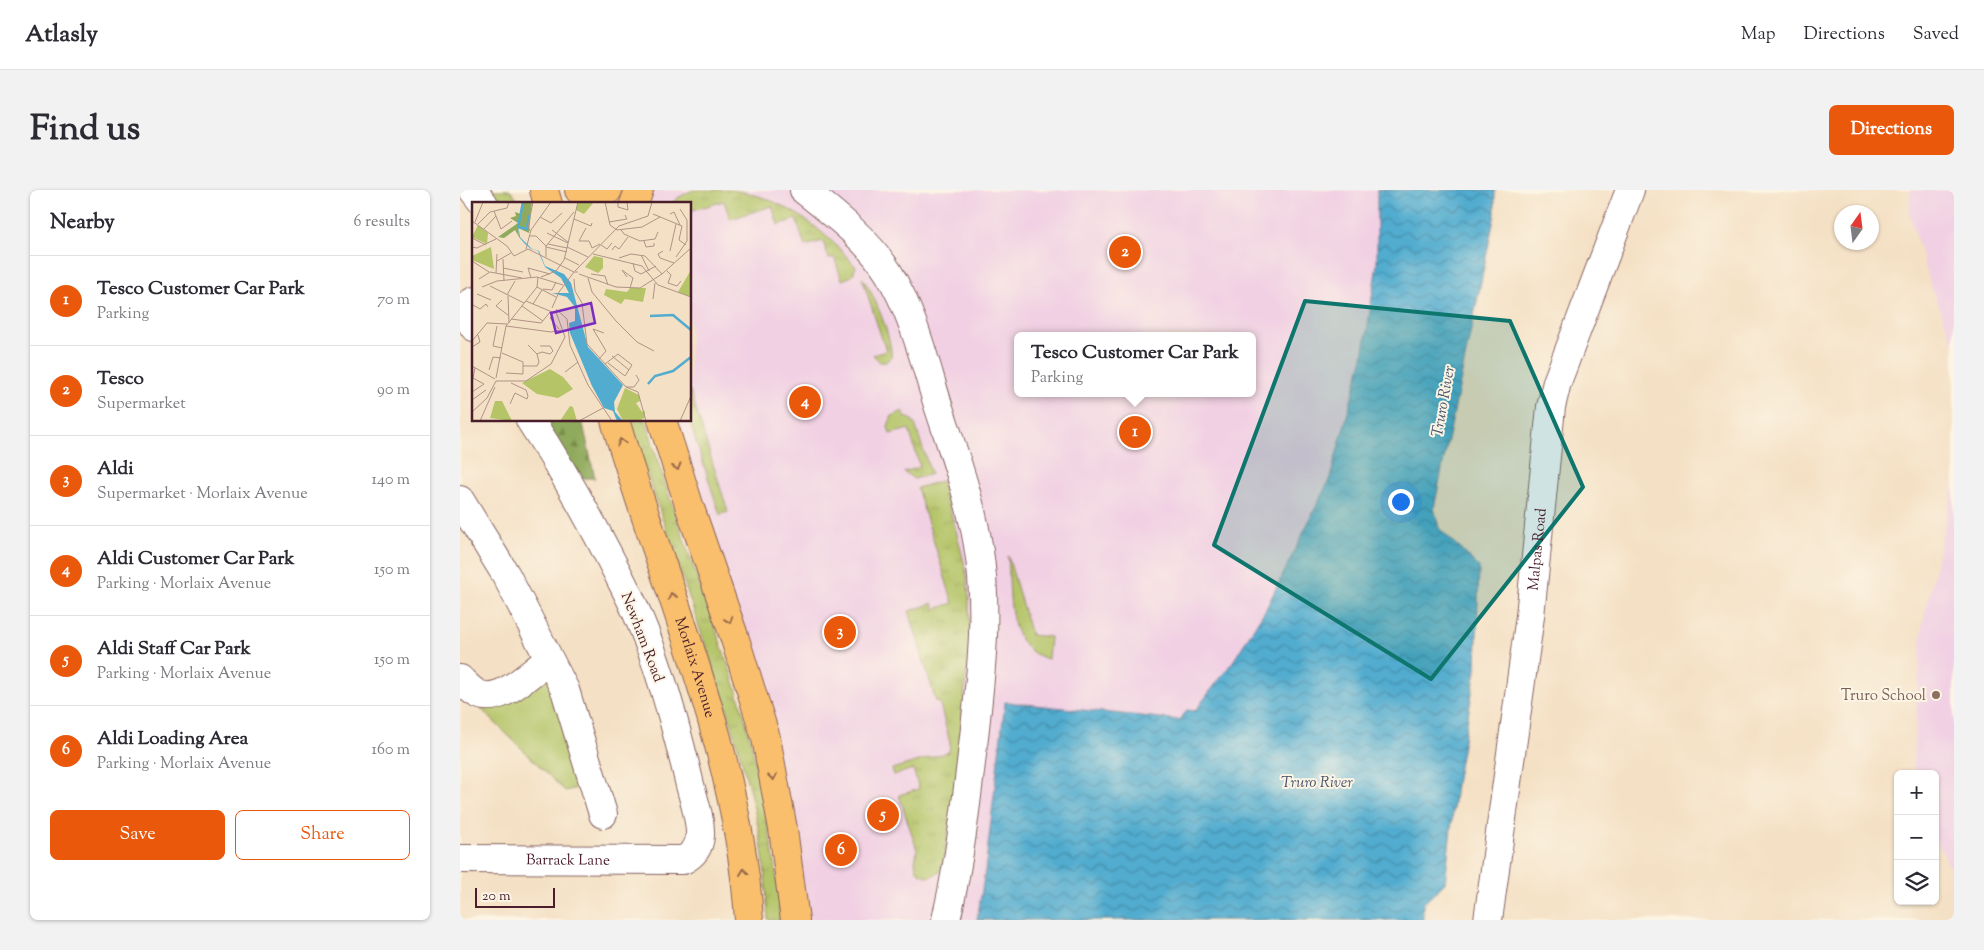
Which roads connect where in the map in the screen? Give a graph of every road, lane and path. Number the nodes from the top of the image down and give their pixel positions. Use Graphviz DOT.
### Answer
graph roads {
  1 [pos="473,190"];
  2 [pos="579,190"];
  3 [pos="608,190"];
  4 [pos="639,190"];
  5 [pos="804,190"];
  6 [pos="1630,190"];
  7 [pos="482,202"];
  8 [pos="635,202"];
  9 [pos="531,421"];
  10 [pos="615,421"];
  11 [pos="662,421"];
  12 [pos="460,500"];
  13 [pos="549,660"];
  14 [pos="460,679"];
  15 [pos="603,814"];
  16 [pos="460,859"];
  17 [pos="676,860"];
  18 [pos="749,920"];
  19 [pos="795,920"];
  20 [pos="946,920"];
  21 [pos="1488,920"];
  1 -- 7 [label="street"];
  2 -- 3 [label="highway"];
  4 -- 8 [label="highway"];
  5 -- 20 [label="street"];
  6 -- 21 [label="street, Malpas Road"];
  9 -- 17 [label="street, Newham Road"];
  18 -- 10 [label="highway, Morlaix Avenue, one-way"];
  11 -- 19 [label="highway, one-way"];
  12 -- 13 [label="street"];
  13 -- 14 [label="street"];
  13 -- 15 [label="street"];
  16 -- 17 [label="street, Barrack Lane"];
}
